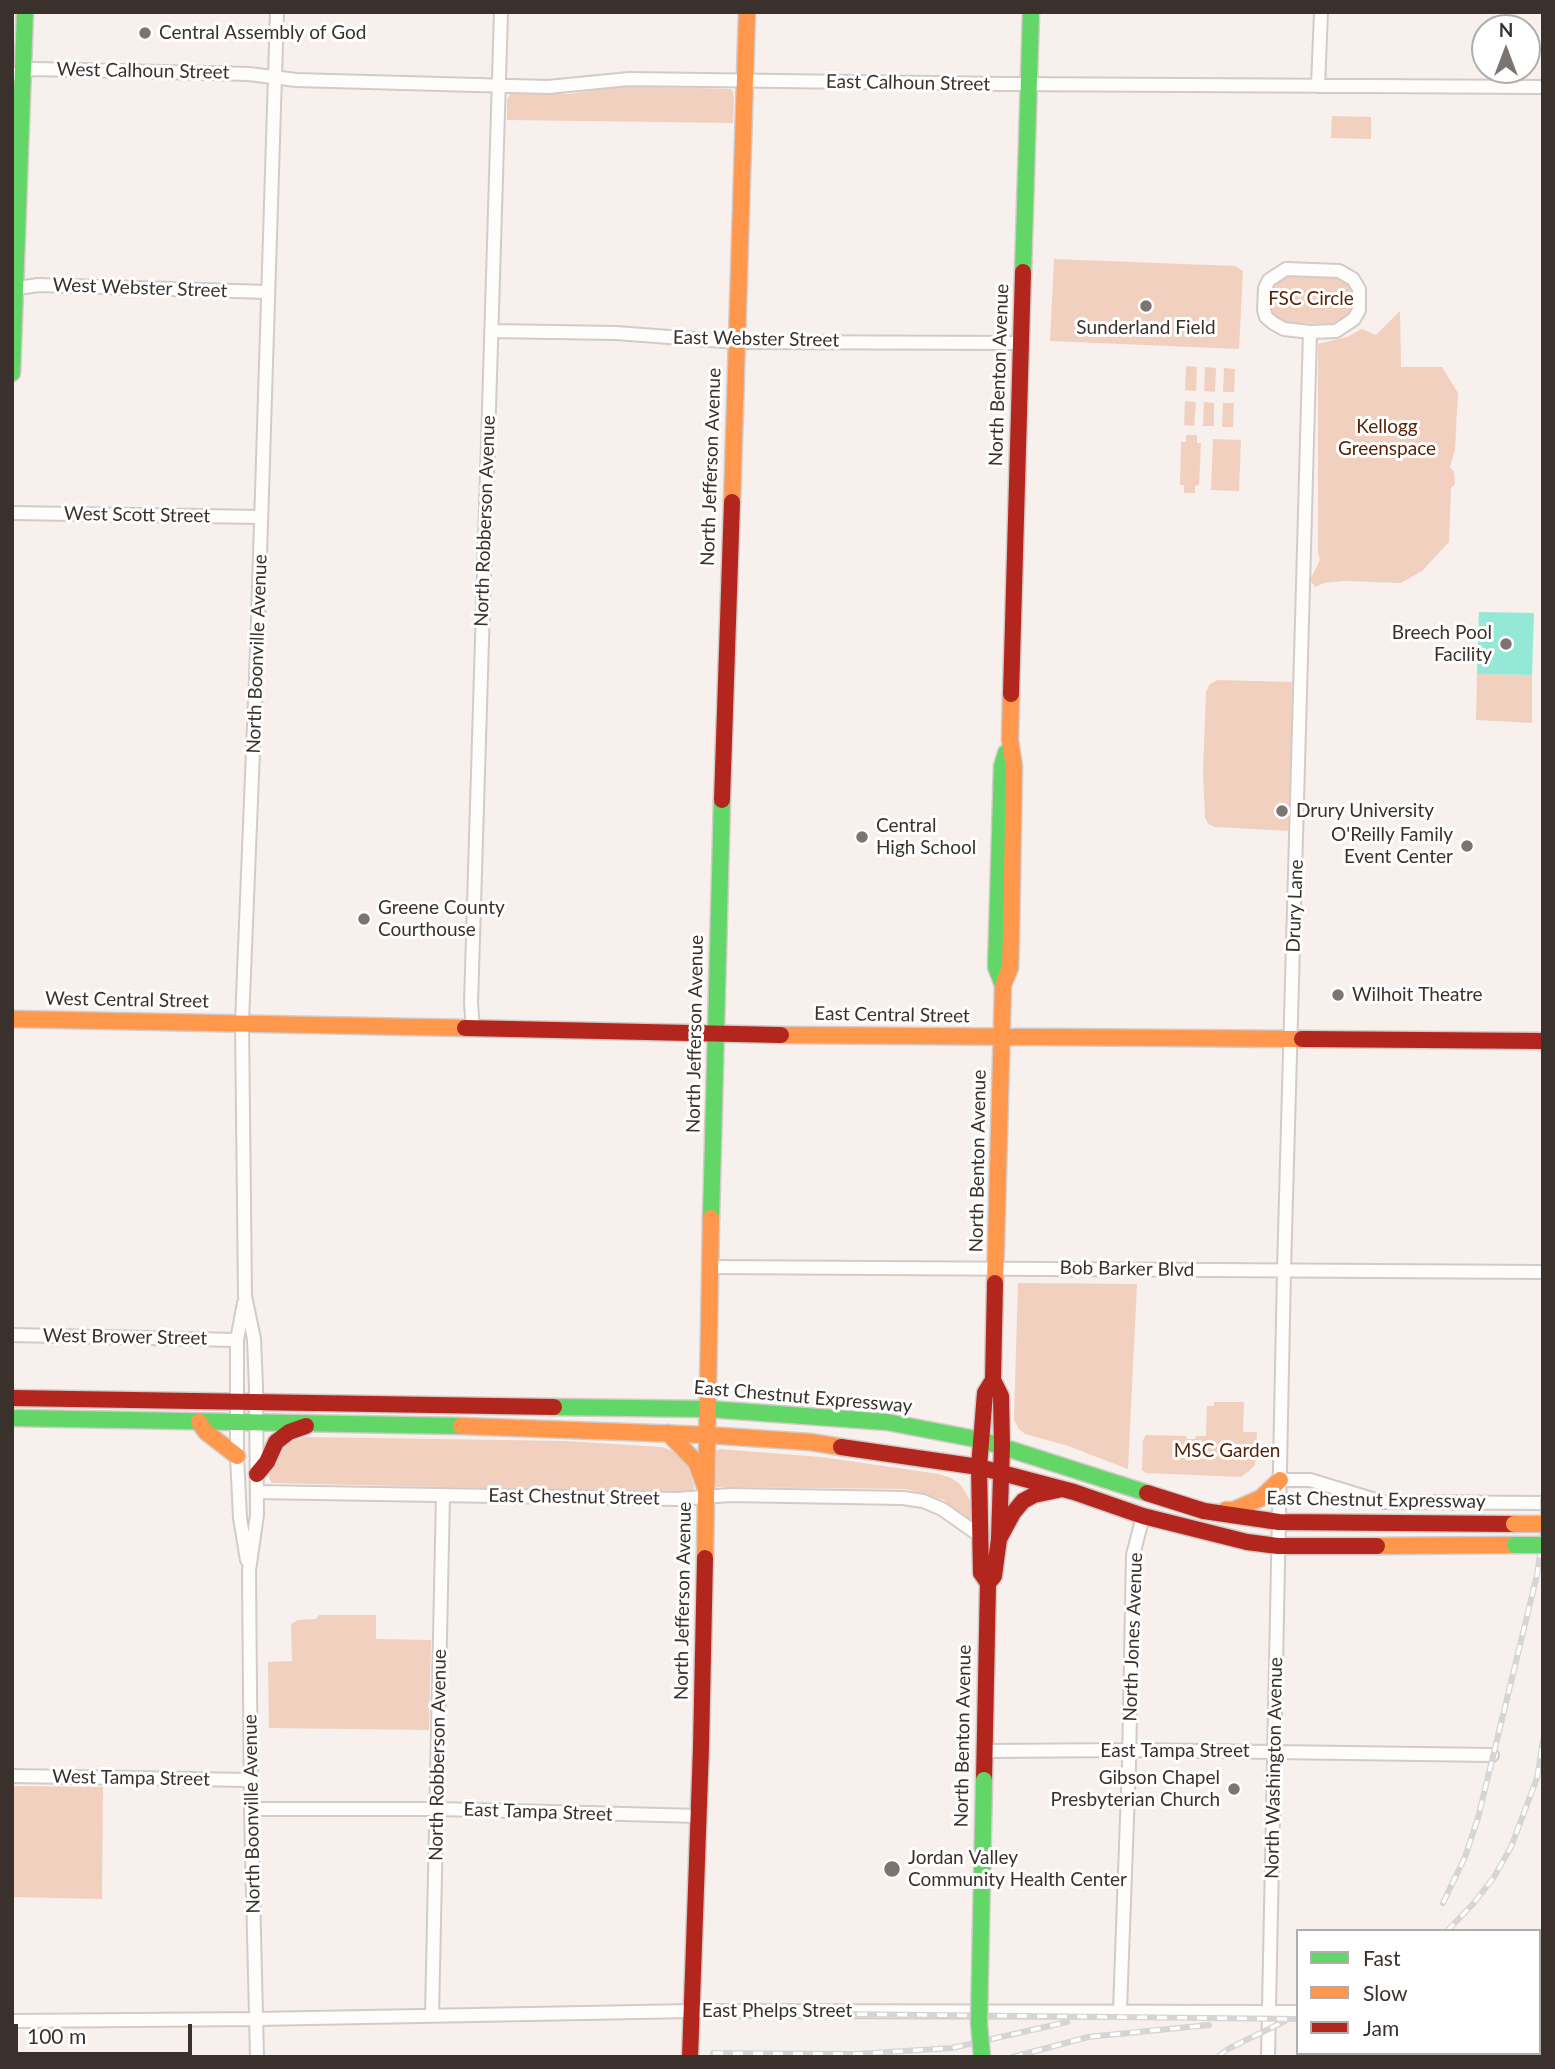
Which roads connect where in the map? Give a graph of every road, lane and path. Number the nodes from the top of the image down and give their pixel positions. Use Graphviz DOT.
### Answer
graph roads {
  1 [pos="25,12"];
  2 [pos="276,12"];
  3 [pos="501,12"];
  4 [pos="747,12"];
  5 [pos="1031,12"];
  6 [pos="1321,12"];
  7 [pos="18,73"];
  8 [pos="274,77"];
  9 [pos="744,81"];
  10 [pos="1029,84"];
  11 [pos="498,86"];
  12 [pos="1318,86"];
  13 [pos="1543,88"];
  14 [pos="14,289"];
  15 [pos="268,292"];
  16 [pos="491,331"];
  17 [pos="1310,332"];
  18 [pos="736,342"];
  19 [pos="1021,343"];
  20 [pos="12,373"];
  21 [pos="12,513"];
  22 [pos="261,517"];
  23 [pos="12,1019"];
  24 [pos="242,1022"];
  25 [pos="473,1029"];
  26 [pos="715,1034"];
  27 [pos="1002,1037"];
  28 [pos="1291,1039"];
  29 [pos="1543,1041"];
  30 [pos="712,1267"];
  31 [pos="998,1267"];
  32 [pos="1284,1270"];
  33 [pos="1543,1272"];
  34 [pos="245,1296"];
  35 [pos="12,1335"];
  36 [pos="237,1340"];
  37 [pos="993,1380"];
  38 [pos="12,1398"];
  39 [pos="237,1401"];
  40 [pos="256,1402"];
  41 [pos="708,1409"];
  42 [pos="12,1418"];
  43 [pos="31,1419"];
  44 [pos="199,1422"];
  45 [pos="237,1422"];
  46 [pos="256,1423"];
  47 [pos="314,1423"];
  48 [pos="12,1424"];
  49 [pos="668,1433"];
  50 [pos="707,1434"];
  51 [pos="981,1440"];
  52 [pos="1002,1447"];
  53 [pos="237,1456"];
  54 [pos="979,1467"];
  55 [pos="1001,1473"];
  56 [pos="257,1474"];
  57 [pos="1280,1480"];
  58 [pos="1066,1489"];
  59 [pos="257,1492"];
  60 [pos="706,1494"];
  61 [pos="443,1495"];
  62 [pos="1542,1503"];
  63 [pos="1204,1511"];
  64 [pos="1143,1516"];
  65 [pos="1279,1522"];
  66 [pos="1543,1524"];
  67 [pos="978,1535"];
  68 [pos="999,1539"];
  69 [pos="1543,1545"];
  70 [pos="1278,1546"];
  71 [pos="249,1570"];
  72 [pos="988,1583"];
  73 [pos="1129,1750"];
  74 [pos="984,1751"];
  75 [pos="1273,1752"];
  76 [pos="1492,1755"];
  77 [pos="12,1776"];
  78 [pos="250,1780"];
  79 [pos="251,1809"];
  80 [pos="438,1809"];
  81 [pos="698,1816"];
  82 [pos="1120,2010"];
  83 [pos="1271,2010"];
  84 [pos="693,2011"];
  85 [pos="1296,2012"];
  86 [pos="432,2015"];
  87 [pos="256,2019"];
  88 [pos="12,2021"];
  89 [pos="257,2057"];
  90 [pos="690,2057"];
  91 [pos="982,2057"];
  92 [pos="1268,2057"];
  1 -- 7 [label="main road"];
  2 -- 8 [label="street, North Boonville Avenue"];
  3 -- 11 [label="street, North Robberson Avenue"];
  4 -- 9 [label="main road, North Jefferson Avenue"];
  5 -- 10 [label="main road, North Benton Avenue"];
  6 -- 12 [label="street"];
  7 -- 8 [label="street, West Calhoun Street"];
  7 -- 14 [label="main road"];
  8 -- 11 [label="street, East Calhoun Street"];
  8 -- 15 [label="street, North Boonville Avenue"];
  9 -- 10 [label="street, East Calhoun Street"];
  9 -- 11 [label="street, East Calhoun Street"];
  9 -- 18 [label="main road, North Jefferson Avenue"];
  10 -- 12 [label="street, East Calhoun Street"];
  10 -- 19 [label="main road, North Benton Avenue"];
  11 -- 16 [label="street, North Robberson Avenue"];
  12 -- 13 [label="street, East Calhoun Street"];
  14 -- 15 [label="street, West Webster Street"];
  14 -- 20 [label="main road"];
  15 -- 22 [label="street, North Boonville Avenue"];
  16 -- 18 [label="street, East Webster Street"];
  16 -- 25 [label="street, North Robberson Avenue"];
  17 -- 17 [label="street"];
  17 -- 28 [label="street, Drury Lane"];
  18 -- 19 [label="street, East Webster Street"];
  18 -- 26 [label="main road, North Jefferson Avenue"];
  19 -- 27 [label="main road, North Benton Avenue"];
  21 -- 22 [label="street, West Scott Street"];
  22 -- 24 [label="street, North Boonville Avenue"];
  23 -- 24 [label="main road, West Central Street"];
  24 -- 25 [label="main road, East Central Street"];
  24 -- 34 [label="street, North Boonville Avenue"];
  25 -- 26 [label="main road, East Central Street"];
  26 -- 27 [label="main road, East Central Street"];
  26 -- 30 [label="main road, North Jefferson Avenue"];
  27 -- 28 [label="main road, East Central Street"];
  27 -- 31 [label="main road, North Benton Avenue"];
  28 -- 29 [label="main road, East Central Street"];
  28 -- 32 [label="street, Drury Lane"];
  30 -- 31 [label="street, Bob Barker Blvd"];
  30 -- 41 [label="main road, North Jefferson Avenue"];
  31 -- 32 [label="street, Bob Barker Blvd"];
  31 -- 37 [label="main road, North Benton Avenue"];
  32 -- 33 [label="street, Bob Barker Blvd"];
  32 -- 57 [label="street, Drury Lane"];
  34 -- 36 [label="street, North Boonville Avenue"];
  34 -- 40 [label="street, North Boonville Avenue"];
  35 -- 36 [label="street, West Brower Street"];
  36 -- 39 [label="street, North Boonville Avenue"];
  37 -- 51 [label="main road, North Benton Avenue"];
  37 -- 52 [label="main road, North Benton Avenue"];
  38 -- 39 [label="main road, East Chestnut Expressway"];
  39 -- 40 [label="main road, East Chestnut Expressway"];
  39 -- 45 [label="street, North Boonville Avenue"];
  40 -- 41 [label="main road, East Chestnut Expressway"];
  40 -- 46 [label="street, North Boonville Avenue"];
  41 -- 50 [label="main road, North Jefferson Avenue"];
  41 -- 51 [label="main road, East Chestnut Expressway"];
  42 -- 43 [label="main road"];
  43 -- 44 [label="main road"];
  43 -- 48 [label="main road"];
  44 -- 45 [label="main road"];
  44 -- 53 [label="main road"];
  45 -- 46 [label="main road"];
  45 -- 53 [label="street, North Boonville Avenue"];
  46 -- 47 [label="main road"];
  46 -- 56 [label="street, North Boonville Avenue"];
  47 -- 49 [label="main road"];
  47 -- 56 [label="main road"];
  49 -- 50 [label="main road"];
  49 -- 60 [label="main road"];
  50 -- 54 [label="main road"];
  50 -- 60 [label="main road, North Jefferson Avenue"];
  51 -- 52 [label="main road, East Chestnut Expressway"];
  51 -- 54 [label="main road, North Benton Avenue"];
  52 -- 55 [label="main road, North Benton Avenue"];
  52 -- 63 [label="main road, East Chestnut Expressway"];
  53 -- 71 [label="street, North Boonville Avenue"];
  54 -- 55 [label="main road"];
  54 -- 67 [label="main road, North Benton Avenue"];
  55 -- 58 [label="main road"];
  55 -- 68 [label="main road, North Benton Avenue"];
  56 -- 59 [label="street, North Boonville Avenue"];
  57 -- 62 [label="street"];
  57 -- 63 [label="main road"];
  57 -- 65 [label="street, North Washington Avenue"];
  58 -- 64 [label="main road"];
  58 -- 68 [label="main road"];
  59 -- 61 [label="street, East Chestnut Street"];
  59 -- 71 [label="street, North Boonville Avenue"];
  60 -- 61 [label="street, East Chestnut Street"];
  60 -- 67 [label="street, East Chestnut Street"];
  60 -- 81 [label="main road, North Jefferson Avenue"];
  61 -- 80 [label="street, North Robberson Avenue"];
  63 -- 65 [label="main road, East Chestnut Expressway"];
  64 -- 70 [label="main road"];
  64 -- 73 [label="street, North Jones Avenue"];
  65 -- 66 [label="main road, East Chestnut Expressway, bridge"];
  65 -- 70 [label="street, North Washington Avenue"];
  67 -- 72 [label="main road, North Benton Avenue"];
  68 -- 72 [label="main road, North Benton Avenue"];
  69 -- 70 [label="main road, bridge"];
  70 -- 75 [label="street, North Washington Avenue"];
  71 -- 78 [label="street, North Boonville Avenue"];
  72 -- 74 [label="main road, North Benton Avenue"];
  73 -- 74 [label="street, East Tampa Street"];
  73 -- 75 [label="street, East Tampa Street"];
  73 -- 82 [label="street, North Jones Avenue"];
  74 -- 91 [label="main road, North Benton Avenue, bridge"];
  75 -- 76 [label="street, East Tampa Street"];
  75 -- 83 [label="street, North Washington Avenue"];
  77 -- 78 [label="street, West Tampa Street"];
  78 -- 79 [label="street, North Boonville Avenue"];
  79 -- 80 [label="street, East Tampa Street"];
  79 -- 87 [label="street, North Boonville Avenue"];
  80 -- 81 [label="street, East Tampa Street"];
  80 -- 86 [label="street, North Robberson Avenue"];
  81 -- 84 [label="main road, North Jefferson Avenue"];
  82 -- 83 [label="street, East Phelps Street"];
  82 -- 84 [label="street, East Phelps Street"];
  83 -- 85 [label="street, East Phelps Street"];
  83 -- 92 [label="street, North Washington Avenue"];
  84 -- 86 [label="street, East Phelps Street"];
  84 -- 90 [label="main road, North Jefferson Avenue"];
  86 -- 87 [label="street, East Phelps Street"];
  87 -- 88 [label="street, East Phelps Street"];
  87 -- 89 [label="street, North Boonville Avenue"];
}
